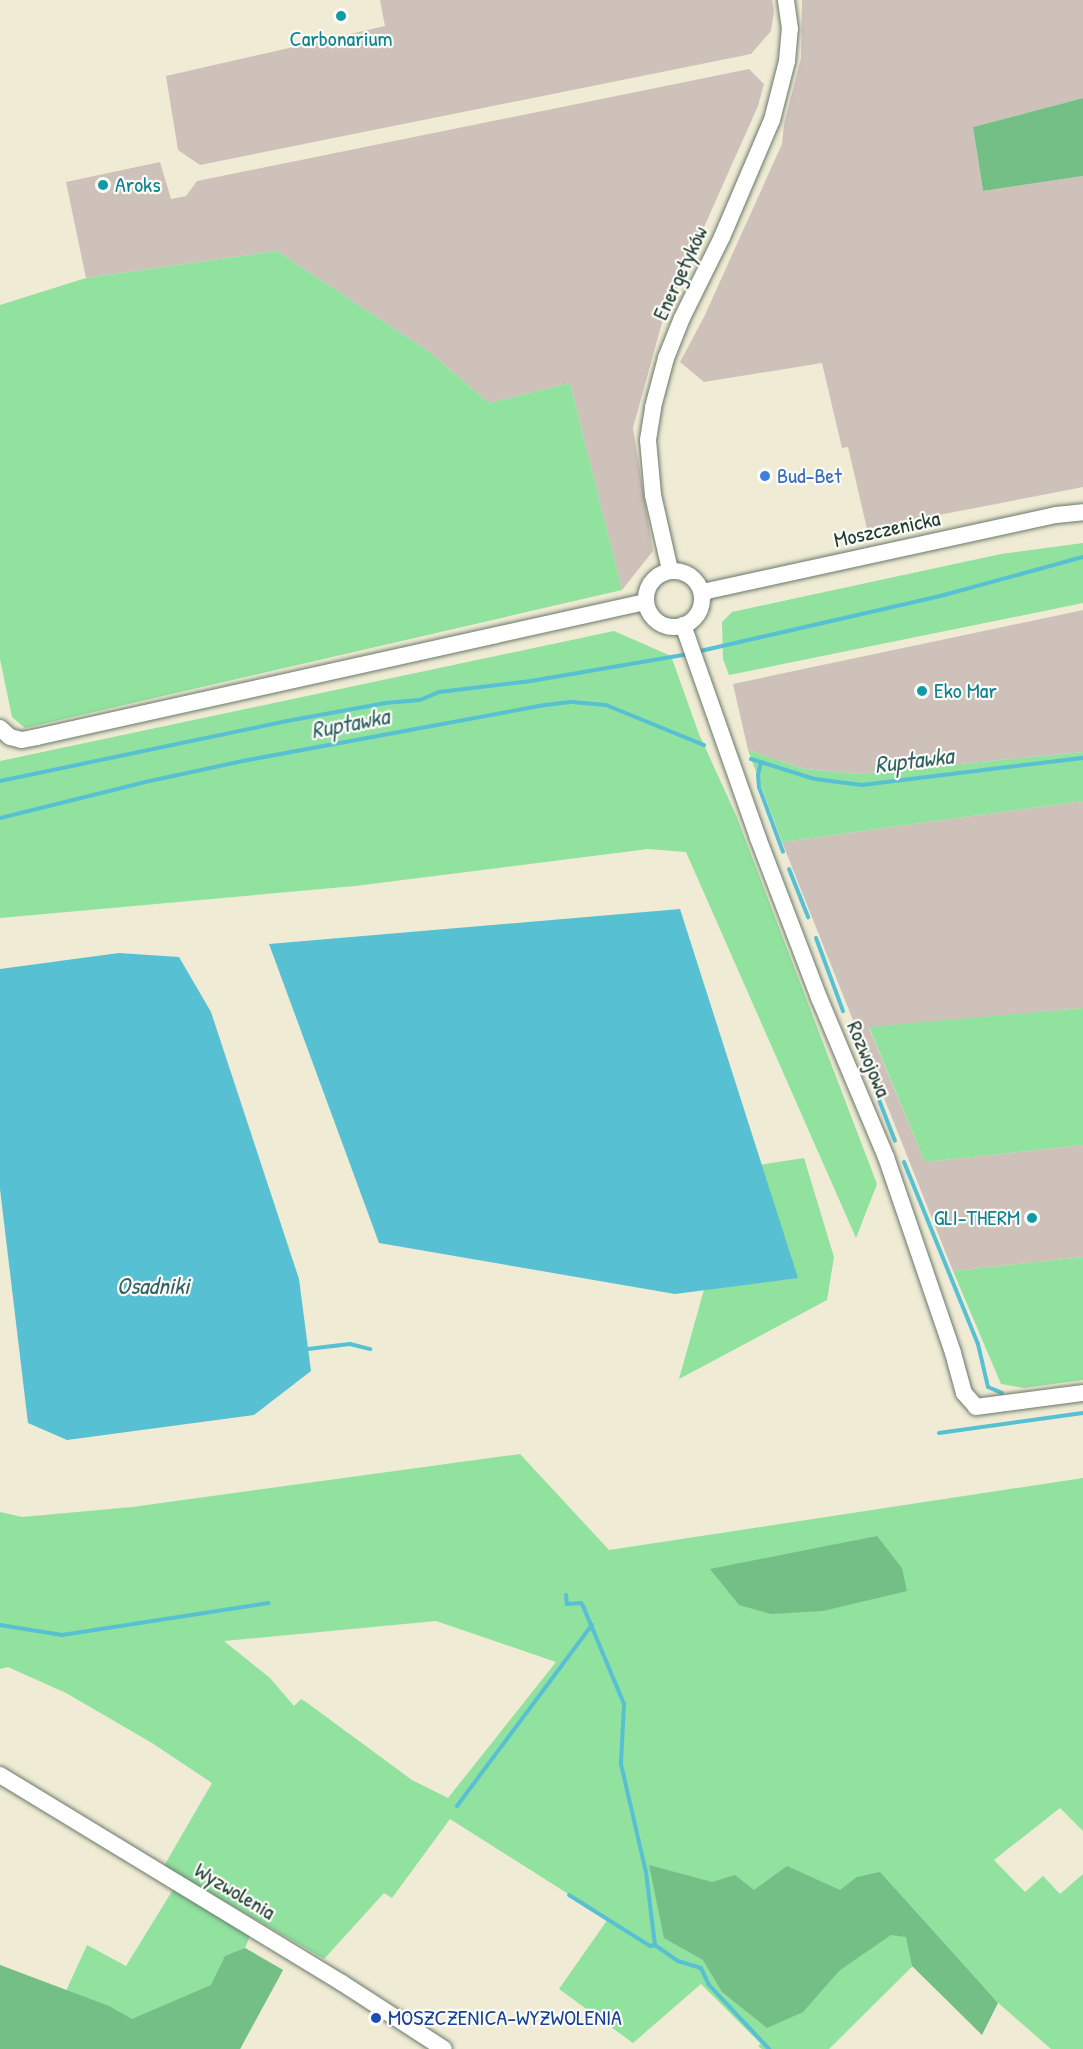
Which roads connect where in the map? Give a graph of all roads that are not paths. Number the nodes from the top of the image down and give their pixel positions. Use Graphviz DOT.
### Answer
graph roads {
  1 [pos="786,0"];
  2 [pos="1083,512"];
  3 [pos="670,570"];
  4 [pos="702,596"];
  5 [pos="645,602"];
  6 [pos="683,626"];
  7 [pos="0,728"];
  8 [pos="1083,1393"];
  9 [pos="0,1775"];
  10 [pos="444,2049"];
  1 -- 3 [label="street, Energetyków"];
  2 -- 4 [label="street, Moszczenicka"];
  3 -- 4 [label="street"];
  3 -- 5 [label="street"];
  4 -- 6 [label="street"];
  5 -- 6 [label="street"];
  5 -- 7 [label="street"];
  6 -- 8 [label="street, Rozwojowa"];
  9 -- 10 [label="street, Wyzwolenia"];
}
